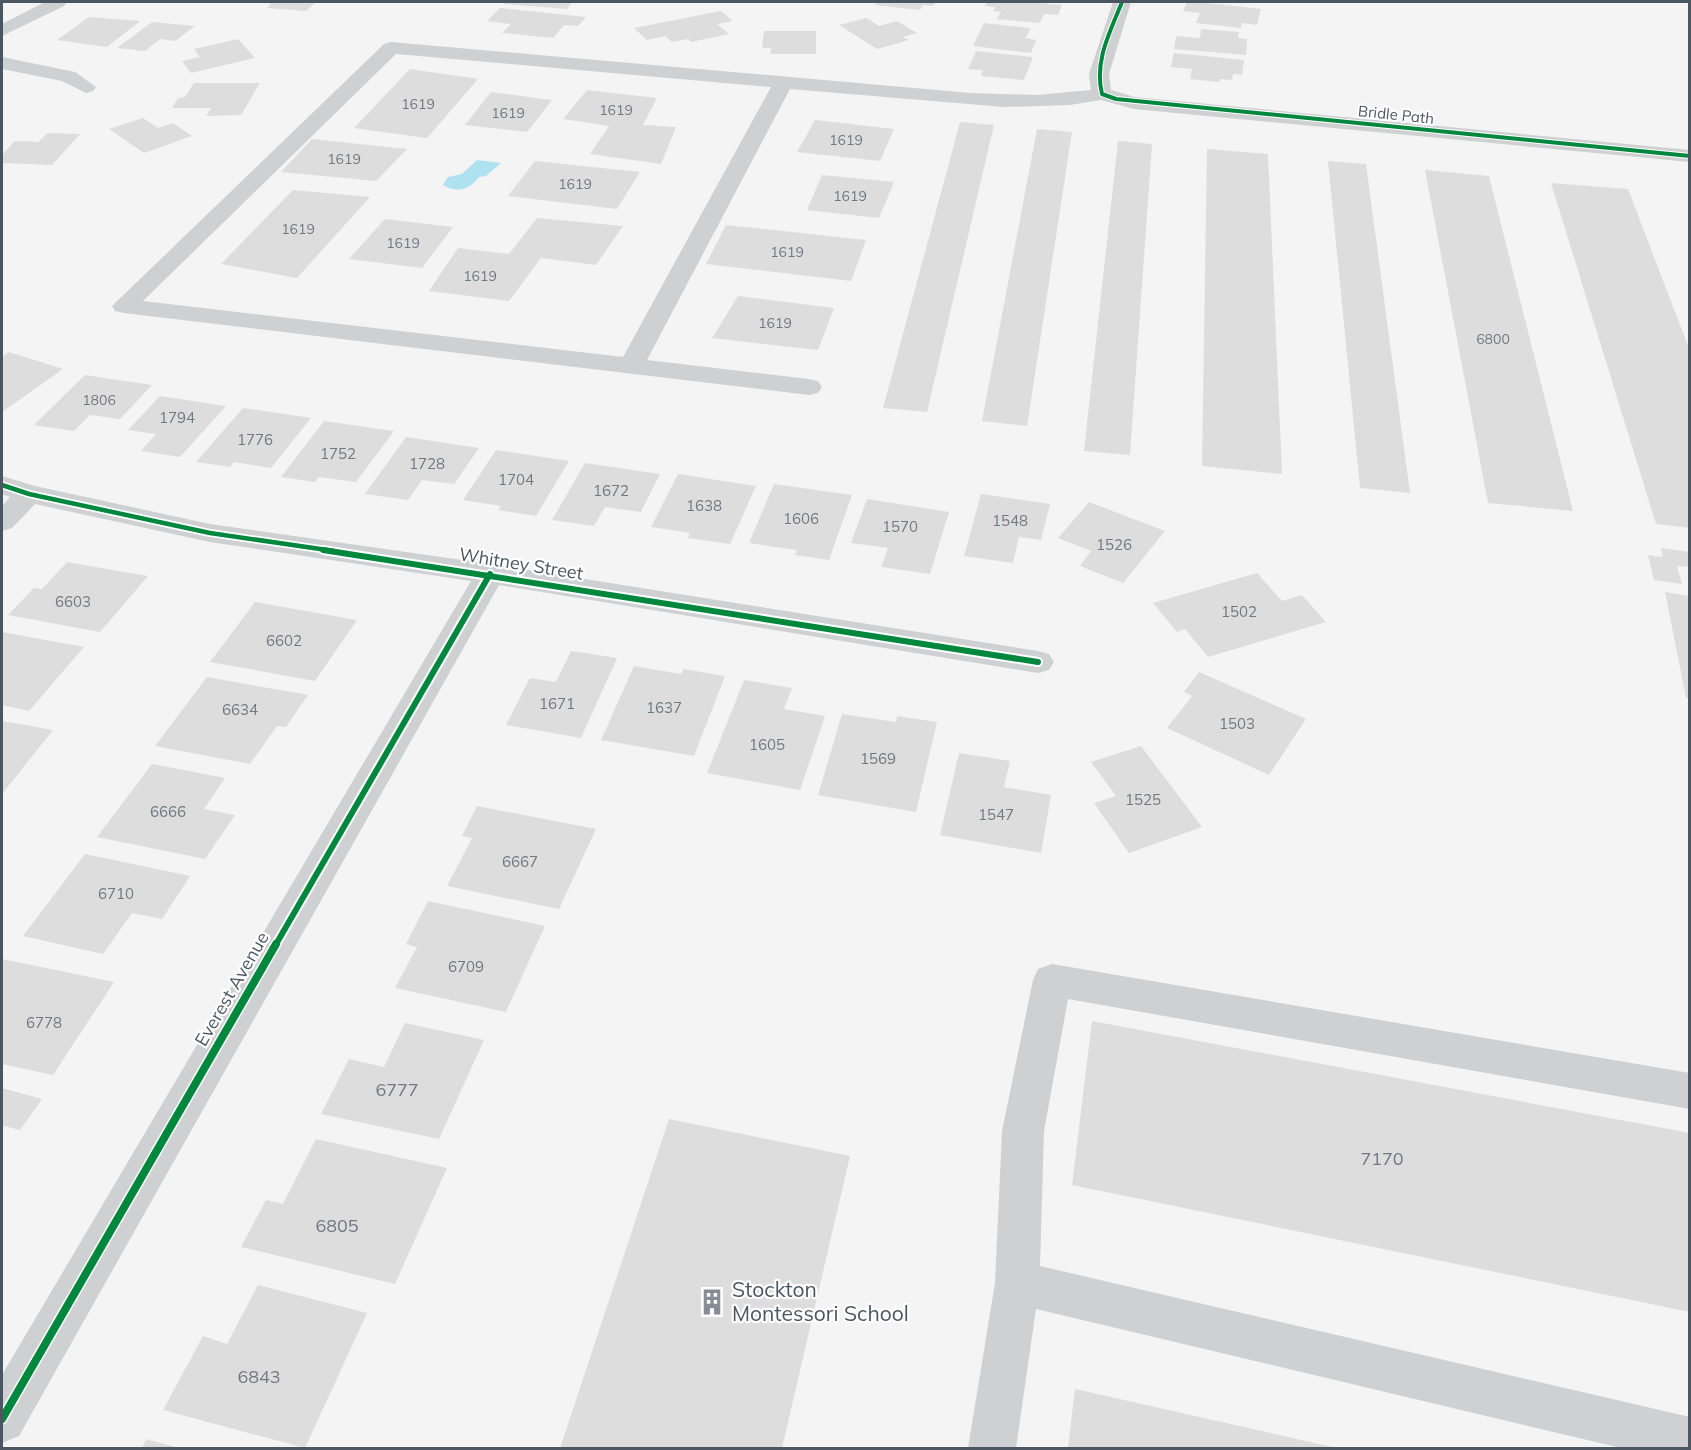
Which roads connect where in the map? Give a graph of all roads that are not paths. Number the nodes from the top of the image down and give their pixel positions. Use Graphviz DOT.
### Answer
graph roads {
  1 [pos="58,2"];
  2 [pos="1122,2"];
  3 [pos="2,31"];
  4 [pos="2,63"];
  5 [pos="784,82"];
  6 [pos="86,87"];
  7 [pos="1102,94"];
  8 [pos="1689,156"];
  9 [pos="631,366"];
  10 [pos="809,387"];
  11 [pos="15,490"];
  12 [pos="2,522"];
  13 [pos="490,574"];
  14 [pos="1038,662"];
  15 [pos="1689,1091"];
  16 [pos="1017,1283"];
  17 [pos="2,1419"];
  18 [pos="1689,1441"];
  19 [pos="992,1449"];
  1 -- 3 [label="street"];
  2 -- 7 [label="street"];
  4 -- 6 [label="street"];
  5 -- 7 [label="street"];
  5 -- 9 [label="street"];
  5 -- 9 [label="street"];
  7 -- 8 [label="street, Bridle Path"];
  9 -- 10 [label="street"];
  11 -- 12 [label="street"];
  11 -- 13 [label="street, Whitney Street"];
  13 -- 14 [label="street, Whitney Street"];
  13 -- 17 [label="street, Everest Avenue"];
  15 -- 16 [label="street"];
  16 -- 18 [label="street"];
  16 -- 19 [label="street"];
}
